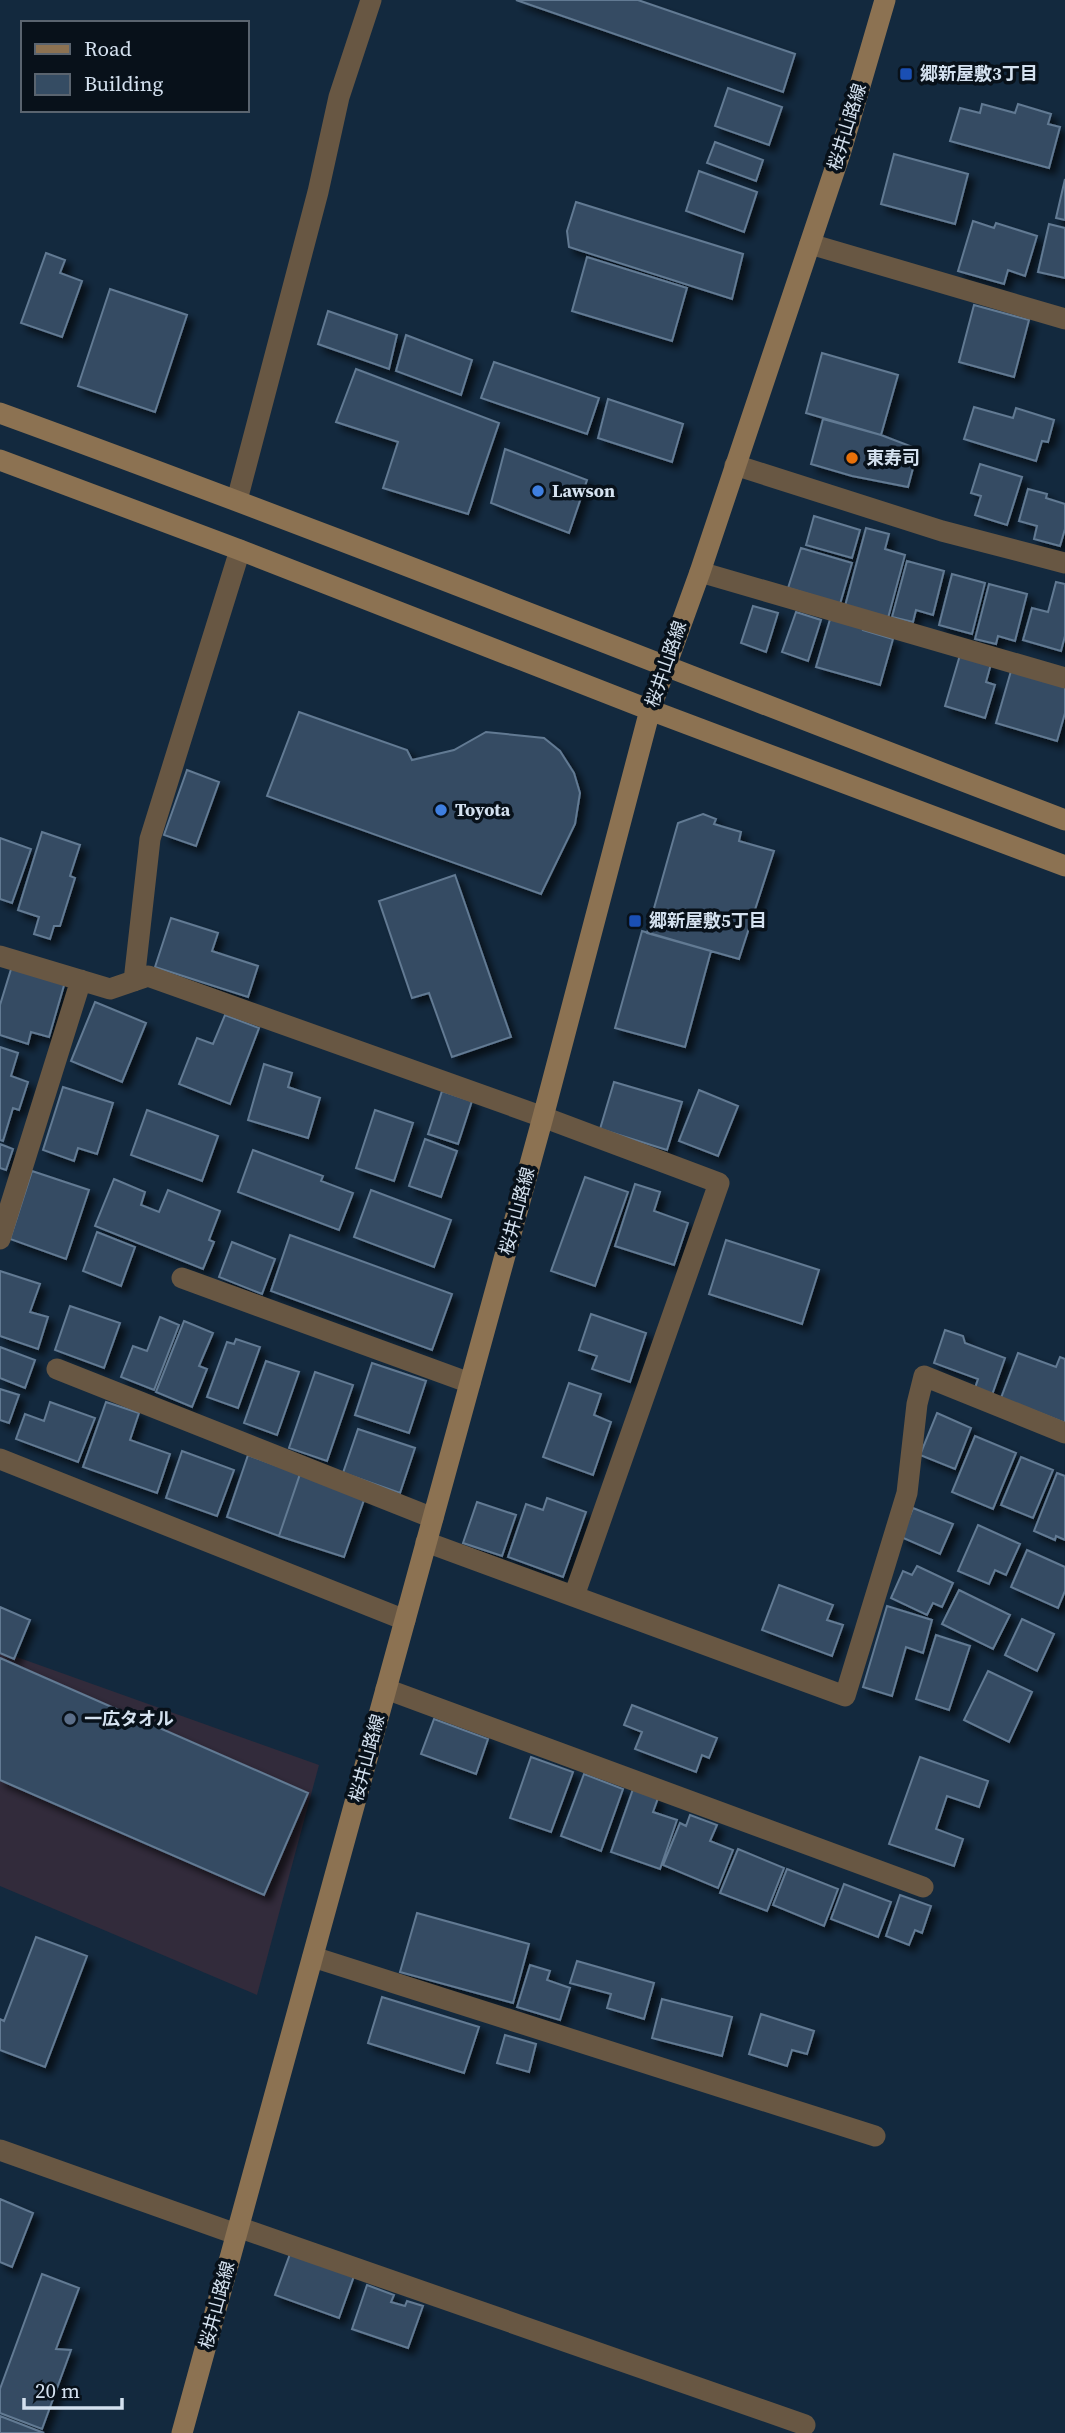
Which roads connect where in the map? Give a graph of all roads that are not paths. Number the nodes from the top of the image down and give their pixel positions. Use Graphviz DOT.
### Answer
graph roads {
  1 [pos="371,0"];
  2 [pos="884,0"];
  3 [pos="810,244"];
  4 [pos="1065,319"];
  5 [pos="0,413"];
  6 [pos="0,460"];
  7 [pos="735,465"];
  8 [pos="237,500"];
  9 [pos="240,550"];
  10 [pos="1065,563"];
  11 [pos="700,572"];
  12 [pos="664,667"];
  13 [pos="1065,678"];
  14 [pos="650,710"];
  15 [pos="1065,820"];
  16 [pos="1065,866"];
  17 [pos="0,956"];
  18 [pos="81,980"];
  19 [pos="134,981"];
  20 [pos="543,1117"];
  21 [pos="0,1239"];
  22 [pos="182,1278"];
  23 [pos="57,1369"];
  24 [pos="470,1383"];
  25 [pos="1065,1433"];
  26 [pos="0,1459"];
  27 [pos="433,1518"];
  28 [pos="426,1542"];
  29 [pos="574,1596"];
  30 [pos="405,1620"];
  31 [pos="386,1689"];
  32 [pos="923,1887"];
  33 [pos="313,1957"];
  34 [pos="876,2136"];
  35 [pos="0,2150"];
  36 [pos="237,2231"];
  37 [pos="805,2425"];
  38 [pos="182,2433"];
  1 -- 8 [label="street"];
  2 -- 3 [label="main road, 桜井山路線"];
  3 -- 4 [label="street"];
  3 -- 7 [label="main road, 桜井山路線"];
  5 -- 8 [label="main road"];
  6 -- 9 [label="main road"];
  7 -- 10 [label="street"];
  7 -- 11 [label="main road, 桜井山路線"];
  8 -- 12 [label="main road"];
  9 -- 14 [label="main road"];
  9 -- 19 [label="street"];
  11 -- 12 [label="main road, 桜井山路線"];
  11 -- 13 [label="street"];
  12 -- 14 [label="main road, 桜井山路線"];
  12 -- 15 [label="main road"];
  14 -- 16 [label="main road"];
  14 -- 20 [label="main road, 桜井山路線"];
  17 -- 18 [label="street"];
  18 -- 19 [label="street"];
  18 -- 21 [label="street"];
  19 -- 20 [label="street"];
  20 -- 24 [label="main road, 桜井山路線"];
  20 -- 29 [label="street"];
  22 -- 24 [label="street"];
  23 -- 27 [label="street"];
  24 -- 27 [label="main road, 桜井山路線"];
  25 -- 29 [label="street"];
  26 -- 30 [label="street"];
  27 -- 28 [label="main road, 桜井山路線"];
  28 -- 29 [label="street"];
  28 -- 30 [label="main road, 桜井山路線"];
  30 -- 31 [label="main road, 桜井山路線"];
  31 -- 32 [label="street"];
  31 -- 33 [label="main road, 桜井山路線"];
  33 -- 34 [label="street"];
  33 -- 36 [label="main road, 桜井山路線"];
  35 -- 36 [label="street"];
  36 -- 37 [label="street"];
  36 -- 38 [label="main road, 桜井山路線"];
}
